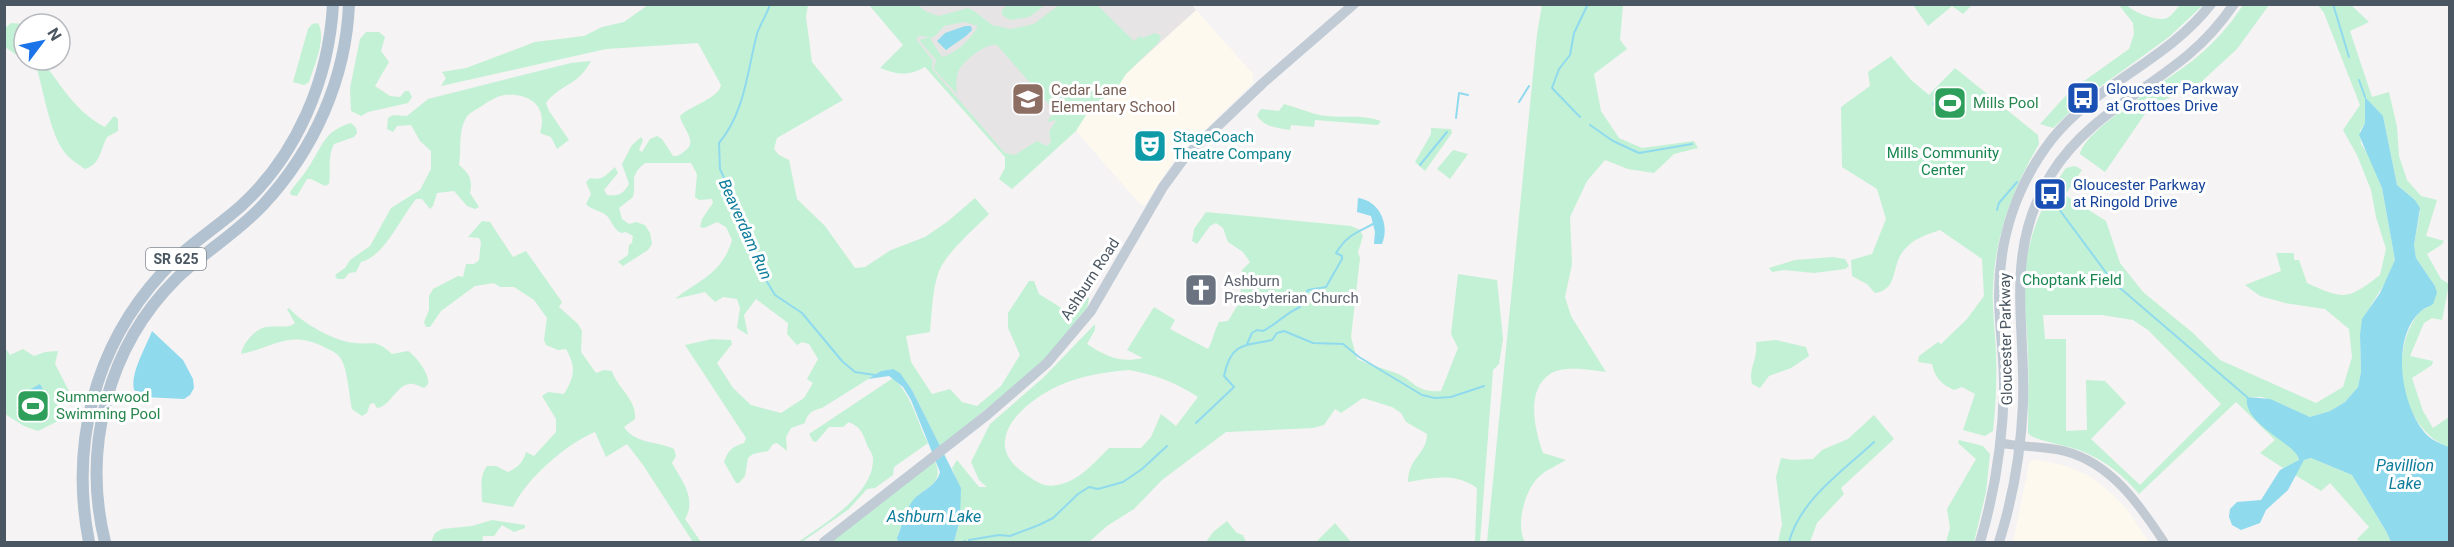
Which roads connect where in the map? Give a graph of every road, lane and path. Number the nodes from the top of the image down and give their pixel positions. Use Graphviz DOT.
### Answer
graph roads {
  1 [pos="333,4"];
  2 [pos="349,4"];
  3 [pos="1354,4"];
  4 [pos="2211,4"];
  5 [pos="2234,4"];
  6 [pos="2000,444"];
  7 [pos="2019,446"];
  8 [pos="90,543"];
  9 [pos="105,543"];
  10 [pos="824,543"];
  11 [pos="1980,543"];
  12 [pos="1999,543"];
  13 [pos="2164,543"];
  1 -- 8 [label="main road, SR 625"];
  2 -- 9 [label="main road, SR 625"];
  3 -- 10 [label="main road, Ashburn Road"];
  4 -- 6 [label="main road, Gloucester Parkway"];
  5 -- 7 [label="main road, Gloucester Parkway"];
  6 -- 7 [label="street"];
  6 -- 11 [label="main road, Gloucester Parkway"];
  7 -- 12 [label="main road, Gloucester Parkway"];
  7 -- 13 [label="street"];
}
